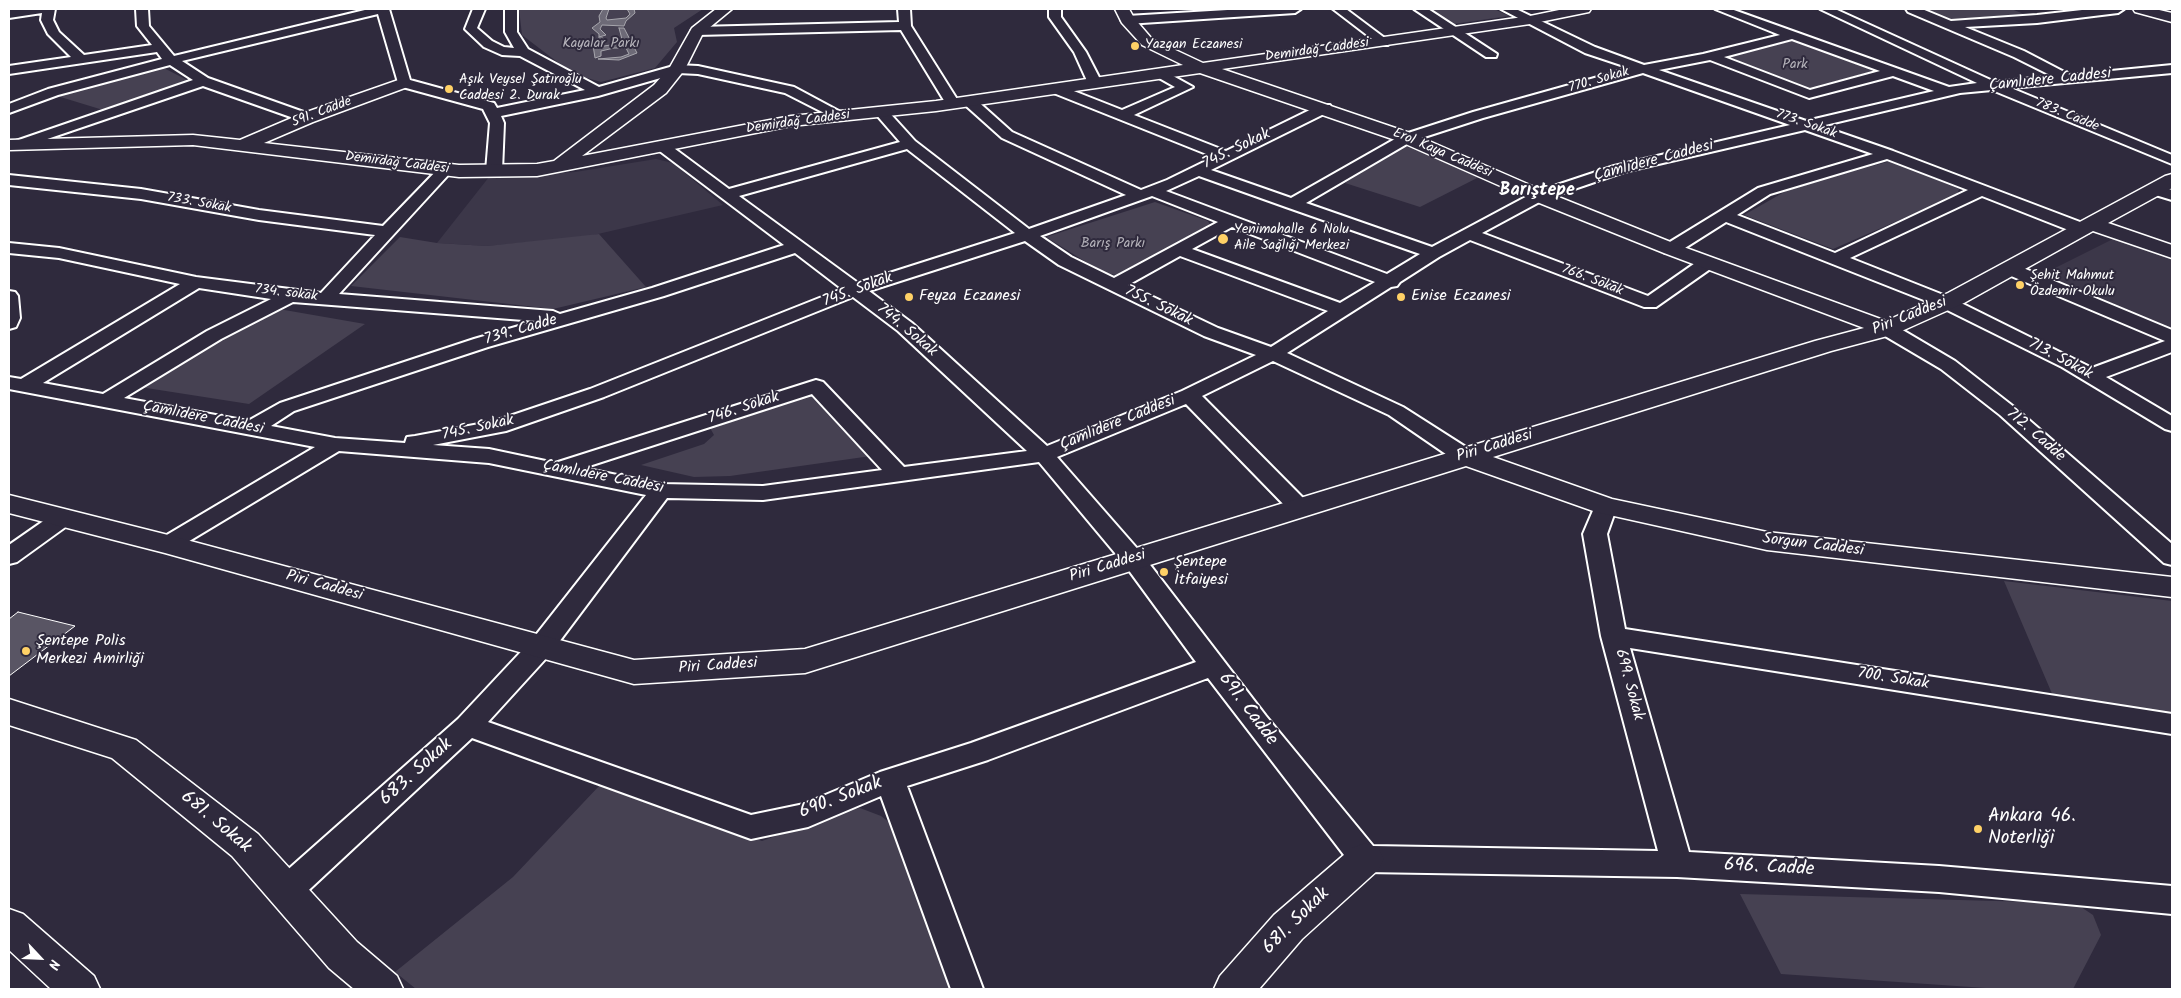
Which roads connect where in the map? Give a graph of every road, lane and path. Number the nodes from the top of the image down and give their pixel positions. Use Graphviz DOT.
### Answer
graph roads {
  1 [pos="47,9"];
  2 [pos="142,9"];
  3 [pos="383,9"];
  4 [pos="479,9"];
  5 [pos="510,9"];
  6 [pos="725,9"];
  7 [pos="904,9"];
  8 [pos="1055,9"];
  9 [pos="1295,9"];
  10 [pos="1339,9"];
  11 [pos="1420,9"];
  12 [pos="1507,9"];
  13 [pos="1584,9"];
  14 [pos="1721,9"];
  15 [pos="1826,9"];
  16 [pos="1912,9"];
  17 [pos="2118,9"];
  18 [pos="2140,9"];
  19 [pos="9,14"];
  20 [pos="1124,15"];
  21 [pos="2172,18"];
  22 [pos="1530,20"];
  23 [pos="1948,24"];
  24 [pos="905,26"];
  25 [pos="697,31"];
  26 [pos="1456,31"];
  27 [pos="1792,35"];
  28 [pos="1384,42"];
  29 [pos="160,48"];
  30 [pos="523,52"];
  31 [pos="1491,54"];
  32 [pos="1711,56"];
  33 [pos="81,59"];
  34 [pos="172,60"];
  35 [pos="1200,68"];
  36 [pos="678,69"];
  37 [pos="1642,69"];
  38 [pos="2172,69"];
  39 [pos="9,70"];
  40 [pos="1894,72"];
  41 [pos="1159,74"];
  42 [pos="2068,79"];
  43 [pos="203,81"];
  44 [pos="404,83"];
  45 [pos="1095,83"];
  46 [pos="1994,86"];
  47 [pos="1056,89"];
  48 [pos="598,92"];
  49 [pos="1949,92"];
  50 [pos="961,102"];
  51 [pos="1325,108"];
  52 [pos="9,109"];
  53 [pos="881,112"];
  54 [pos="493,113"];
  55 [pos="1122,115"];
  56 [pos="841,116"];
  57 [pos="307,118"];
  58 [pos="1807,124"];
  59 [pos="1407,138"];
  60 [pos="910,144"];
  61 [pos="13,145"];
  62 [pos="242,146"];
  63 [pos="662,146"];
  64 [pos="1888,154"];
  65 [pos="1225,156"];
  66 [pos="2172,160"];
  67 [pos="558,166"];
  68 [pos="444,170"];
  69 [pos="1197,170"];
  70 [pos="494,171"];
  71 [pos="9,180"];
  72 [pos="2172,180"];
  73 [pos="1982,190"];
  74 [pos="2164,192"];
  75 [pos="1146,193"];
  76 [pos="726,194"];
  77 [pos="1539,196"];
  78 [pos="1292,204"];
  79 [pos="1724,215"];
  80 [pos="1231,221"];
  81 [pos="2087,227"];
  82 [pos="388,232"];
  83 [pos="1470,234"];
  84 [pos="1027,235"];
  85 [pos="796,247"];
  86 [pos="9,248"];
  87 [pos="1670,249"];
  88 [pos="1179,250"];
  89 [pos="2172,252"];
  90 [pos="1433,253"];
  91 [pos="1835,259"];
  92 [pos="1707,263"];
  93 [pos="2010,268"];
  94 [pos="196,282"];
  95 [pos="1391,282"];
  96 [pos="1114,285"];
  97 [pos="855,290"];
  98 [pos="9,296"];
  99 [pos="290,296"];
  100 [pos="326,298"];
  101 [pos="1945,302"];
  102 [pos="1344,312"];
  103 [pos="567,318"];
  104 [pos="9,323"];
  105 [pos="1887,329"];
  106 [pos="2172,338"];
  107 [pos="2172,345"];
  108 [pos="1273,354"];
  109 [pos="2090,376"];
  110 [pos="16,384"];
  111 [pos="1189,395"];
  112 [pos="106,401"];
  113 [pos="2172,425"];
  114 [pos="252,428"];
  115 [pos="335,444"];
  116 [pos="382,448"];
  117 [pos="1044,455"];
  118 [pos="1464,456"];
  119 [pos="556,470"];
  120 [pos="898,474"];
  121 [pos="661,491"];
  122 [pos="9,504"];
  123 [pos="1606,506"];
  124 [pos="1299,507"];
  125 [pos="63,518"];
  126 [pos="168,544"];
  127 [pos="9,556"];
  128 [pos="2172,557"];
  129 [pos="1134,559"];
  130 [pos="2172,587"];
  131 [pos="1614,636"];
  132 [pos="541,647"];
  133 [pos="1214,666"];
  134 [pos="9,712"];
  135 [pos="2172,724"];
  136 [pos="468,726"];
  137 [pos="890,780"];
  138 [pos="1364,859"];
  139 [pos="1677,864"];
  140 [pos="286,891"];
  141 [pos="2172,900"];
  142 [pos="9,926"];
  143 [pos="80,989"];
  144 [pos="383,989"];
  145 [pos="967,989"];
  146 [pos="1234,989"];
  1 -- 19 [label="street"];
  1 -- 33 [label="street"];
  2 -- 29 [label="street"];
  3 -- 34 [label="street"];
  3 -- 44 [label="street"];
  4 -- 30 [label="street"];
  5 -- 30 [label="street"];
  6 -- 25 [label="street"];
  7 -- 24 [label="street"];
  8 -- 45 [label="street"];
  9 -- 20 [label="street"];
  10 -- 28 [label="street"];
  11 -- 26 [label="street"];
  12 -- 22 [label="street, 773. Sokak"];
  13 -- 22 [label="street, Demirdağ Caddesi"];
  14 -- 27 [label="street"];
  15 -- 46 [label="street, 783. Cadde"];
  16 -- 23 [label="street"];
  17 -- 23 [label="street"];
  18 -- 21 [label="street"];
  20 -- 35 [label="street, Erol Kaya Caddesi"];
  22 -- 26 [label="street, Demirdağ Caddesi"];
  22 -- 37 [label="street, 773. Sokak"];
  23 -- 42 [label="street"];
  24 -- 25 [label="street"];
  24 -- 50 [label="street"];
  25 -- 36 [label="street"];
  26 -- 28 [label="street, Demirdağ Caddesi"];
  26 -- 31 [label="street"];
  27 -- 32 [label="street, 770. Sokak"];
  27 -- 40 [label="street"];
  28 -- 35 [label="street, Demirdağ Caddesi"];
  29 -- 33 [label="street"];
  29 -- 34 [label="street"];
  30 -- 48 [label="street"];
  32 -- 37 [label="street, 770. Sokak"];
  32 -- 40 [label="street"];
  33 -- 39 [label="street"];
  34 -- 43 [label="street"];
  34 -- 52 [label="street"];
  35 -- 41 [label="street, Demirdağ Caddesi"];
  35 -- 51 [label="street, Erol Kaya Caddesi"];
  36 -- 48 [label="street"];
  36 -- 56 [label="street"];
  36 -- 67 [label="street"];
  37 -- 58 [label="street, 773. Sokak"];
  37 -- 59 [label="street, 770. Sokak"];
  38 -- 42 [label="street, Çamlıdere Caddesi"];
  40 -- 49 [label="street"];
  41 -- 45 [label="street, Demirdağ Caddesi"];
  41 -- 55 [label="street"];
  42 -- 46 [label="street, Çamlıdere Caddesi"];
  43 -- 57 [label="street"];
  43 -- 61 [label="street"];
  44 -- 54 [label="street"];
  44 -- 57 [label="street, 591. Cadde"];
  45 -- 47 [label="street, Demirdağ Caddesi"];
  46 -- 49 [label="street, Çamlıdere Caddesi"];
  46 -- 66 [label="street, 783. Cadde"];
  47 -- 50 [label="street, Demirdağ Caddesi"];
  47 -- 55 [label="street"];
  48 -- 54 [label="street"];
  49 -- 58 [label="street, Çamlıdere Caddesi"];
  50 -- 53 [label="street, Demirdağ Caddesi"];
  50 -- 75 [label="street"];
  51 -- 59 [label="street, Erol Kaya Caddesi"];
  51 -- 65 [label="street, 745. Sokak"];
  53 -- 56 [label="street, Demirdağ Caddesi"];
  53 -- 60 [label="street, 755. Sokak"];
  54 -- 70 [label="street"];
  55 -- 65 [label="street"];
  56 -- 63 [label="street, Demirdağ Caddesi"];
  57 -- 62 [label="street, 591. Cadde"];
  58 -- 64 [label="street, 773. Sokak"];
  58 -- 77 [label="street, Çamlıdere Caddesi"];
  59 -- 77 [label="street, Erol Kaya Caddesi"];
  59 -- 78 [label="street, 770. Sokak"];
  60 -- 76 [label="street"];
  60 -- 84 [label="street, 755. Sokak"];
  61 -- 62 [label="street, Demirdağ Caddesi"];
  62 -- 68 [label="street, Demirdağ Caddesi"];
  63 -- 67 [label="street, Demirdağ Caddesi"];
  63 -- 76 [label="street, 744. Sokak"];
  64 -- 73 [label="street, 773. Sokak"];
  64 -- 79 [label="street"];
  65 -- 69 [label="street, 745. Sokak"];
  67 -- 70 [label="street, Demirdağ Caddesi"];
  68 -- 70 [label="street, Demirdağ Caddesi"];
  68 -- 82 [label="street"];
  69 -- 75 [label="street, 745. Sokak"];
  69 -- 78 [label="street"];
  71 -- 82 [label="street, 733. Sokak"];
  72 -- 74 [label="street, Piri Caddesi"];
  73 -- 81 [label="street, 773. Sokak"];
  73 -- 91 [label="street"];
  74 -- 81 [label="street, Piri Caddesi"];
  75 -- 80 [label="street"];
  75 -- 84 [label="street, 745. Sokak"];
  76 -- 85 [label="street, 744. Sokak"];
  77 -- 83 [label="street, Çamlıdere Caddesi"];
  77 -- 87 [label="street, Erol Kaya Caddesi"];
  78 -- 90 [label="street"];
  79 -- 87 [label="street"];
  79 -- 91 [label="street, 713. Sokak"];
  80 -- 88 [label="street"];
  80 -- 95 [label="street"];
  81 -- 89 [label="street"];
  81 -- 93 [label="street, Piri Caddesi"];
  82 -- 100 [label="street"];
  83 -- 90 [label="street, Çamlıdere Caddesi"];
  83 -- 92 [label="street, 766. Sokak"];
  84 -- 96 [label="street, 755. Sokak"];
  84 -- 97 [label="street, 745. Sokak"];
  85 -- 97 [label="street, 744. Sokak"];
  85 -- 103 [label="street, 739. Cadde"];
  86 -- 94 [label="street, 734. sokak"];
  87 -- 92 [label="street, Erol Kaya Caddesi"];
  88 -- 96 [label="street"];
  88 -- 102 [label="street"];
  90 -- 95 [label="street, Çamlıdere Caddesi"];
  91 -- 101 [label="street, 713. Sokak"];
  92 -- 105 [label="street, Erol Kaya Caddesi"];
  93 -- 101 [label="street, Piri Caddesi"];
  93 -- 106 [label="street"];
  94 -- 99 [label="street, 734. sokak"];
  94 -- 110 [label="street"];
  95 -- 102 [label="street, Çamlıdere Caddesi"];
  96 -- 108 [label="street, 755. Sokak"];
  97 -- 116 [label="street, 745. Sokak"];
  97 -- 117 [label="street, 744. Sokak"];
  98 -- 104 [label="street"];
  99 -- 100 [label="street, 734. sokak"];
  99 -- 112 [label="street"];
  100 -- 103 [label="street, 734. sokak"];
  101 -- 105 [label="street, Piri Caddesi"];
  101 -- 109 [label="street, 713. Sokak"];
  102 -- 108 [label="street, Çamlıdere Caddesi"];
  103 -- 114 [label="street, 739. Cadde"];
  105 -- 118 [label="street, Piri Caddesi"];
  105 -- 128 [label="street, 712. Cadde"];
  107 -- 109 [label="street"];
  108 -- 111 [label="street, Çamlıdere Caddesi"];
  108 -- 118 [label="street, 755. Sokak"];
  109 -- 113 [label="street, 713. Sokak"];
  110 -- 112 [label="street, Çamlıdere Caddesi"];
  111 -- 117 [label="street, Çamlıdere Caddesi"];
  111 -- 124 [label="street"];
  112 -- 114 [label="street, Çamlıdere Caddesi"];
  114 -- 115 [label="street, Çamlıdere Caddesi"];
  115 -- 116 [label="street, Çamlıdere Caddesi"];
  115 -- 126 [label="street"];
  116 -- 119 [label="street, Çamlıdere Caddesi"];
  117 -- 120 [label="street, Çamlıdere Caddesi"];
  117 -- 129 [label="street, 744. Sokak"];
  118 -- 123 [label="street, Sorgun Caddesi"];
  118 -- 124 [label="street, Piri Caddesi"];
  119 -- 120 [label="street, 746. Sokak"];
  119 -- 121 [label="street, Çamlıdere Caddesi"];
  120 -- 121 [label="street, Çamlıdere Caddesi"];
  121 -- 132 [label="street, 683. Sokak"];
  122 -- 125 [label="street, Piri Caddesi"];
  123 -- 130 [label="street, Sorgun Caddesi"];
  123 -- 131 [label="street, 699. Sokak"];
  124 -- 129 [label="street, Piri Caddesi"];
  125 -- 126 [label="street, Piri Caddesi"];
  125 -- 127 [label="street"];
  126 -- 132 [label="street, Piri Caddesi"];
  129 -- 132 [label="street, Piri Caddesi"];
  129 -- 133 [label="street, 691. Cadde"];
  131 -- 135 [label="street, 700. Sokak"];
  131 -- 139 [label="street, 699. Sokak"];
  132 -- 136 [label="street, 683. Sokak"];
  133 -- 137 [label="street, 690. Sokak"];
  133 -- 138 [label="street, 691. Cadde"];
  134 -- 140 [label="street, 681. Sokak"];
  136 -- 137 [label="street, 690. Sokak"];
  136 -- 140 [label="street, 683. Sokak"];
  137 -- 145 [label="street"];
  138 -- 139 [label="street, 696. Cadde"];
  138 -- 146 [label="street, 681. Sokak"];
  139 -- 141 [label="street, 696. Cadde"];
  140 -- 144 [label="street, 681. Sokak"];
  142 -- 143 [label="street"];
}
